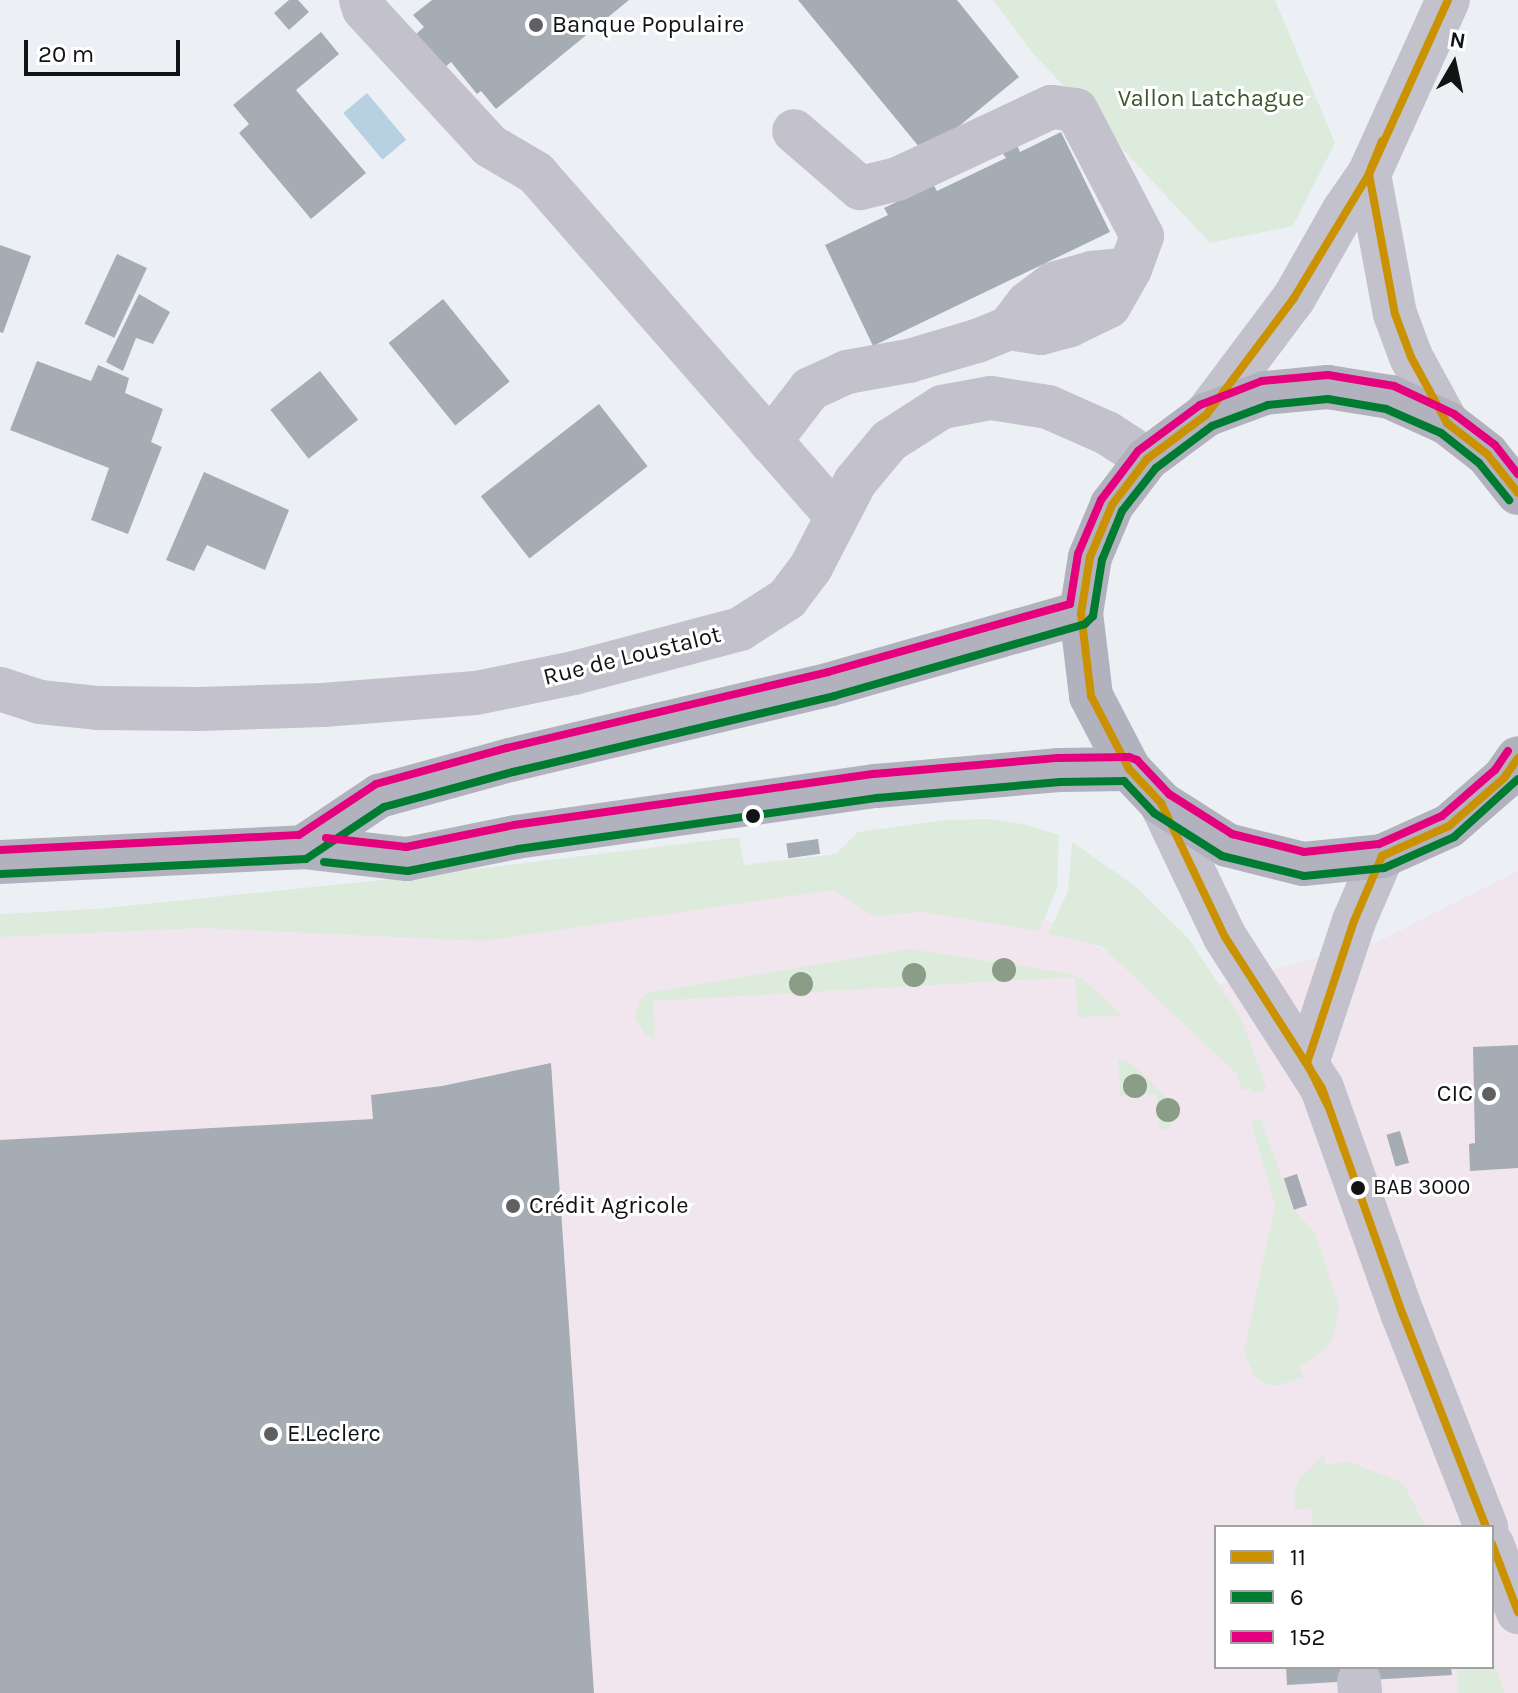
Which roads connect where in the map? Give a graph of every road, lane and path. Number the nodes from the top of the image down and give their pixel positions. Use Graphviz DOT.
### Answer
graph roads {
  1 [pos="361,0"];
  2 [pos="1448,0"];
  3 [pos="794,131"];
  4 [pos="1369,174"];
  5 [pos="1206,415"];
  6 [pos="1447,423"];
  7 [pos="770,441"];
  8 [pos="1147,459"];
  9 [pos="1518,493"];
  10 [pos="835,515"];
  11 [pos="1081,613"];
  12 [pos="0,689"];
  13 [pos="1518,758"];
  14 [pos="1129,769"];
  15 [pos="1161,803"];
  16 [pos="303,847"];
  17 [pos="1382,856"];
  18 [pos="0,862"];
  19 [pos="1307,1063"];
  20 [pos="1485,1525"];
  21 [pos="1494,1549"];
  22 [pos="1518,1612"];
  1 -- 7 [label="street"];
  2 -- 4 [label="street"];
  3 -- 7 [label="street"];
  4 -- 5 [label="street"];
  4 -- 6 [label="street"];
  5 -- 6 [label="main road"];
  5 -- 8 [label="main road"];
  6 -- 9 [label="main road"];
  7 -- 10 [label="street"];
  8 -- 10 [label="street, Rue de Loustalot"];
  8 -- 11 [label="main road"];
  10 -- 12 [label="street, Rue de Loustalot"];
  11 -- 14 [label="main road"];
  11 -- 16 [label="main road"];
  13 -- 17 [label="main road"];
  14 -- 15 [label="main road"];
  14 -- 16 [label="main road"];
  15 -- 17 [label="main road"];
  15 -- 19 [label="street"];
  16 -- 18 [label="main road"];
  17 -- 19 [label="street"];
  19 -- 20 [label="street"];
  21 -- 22 [label="street"];
}
